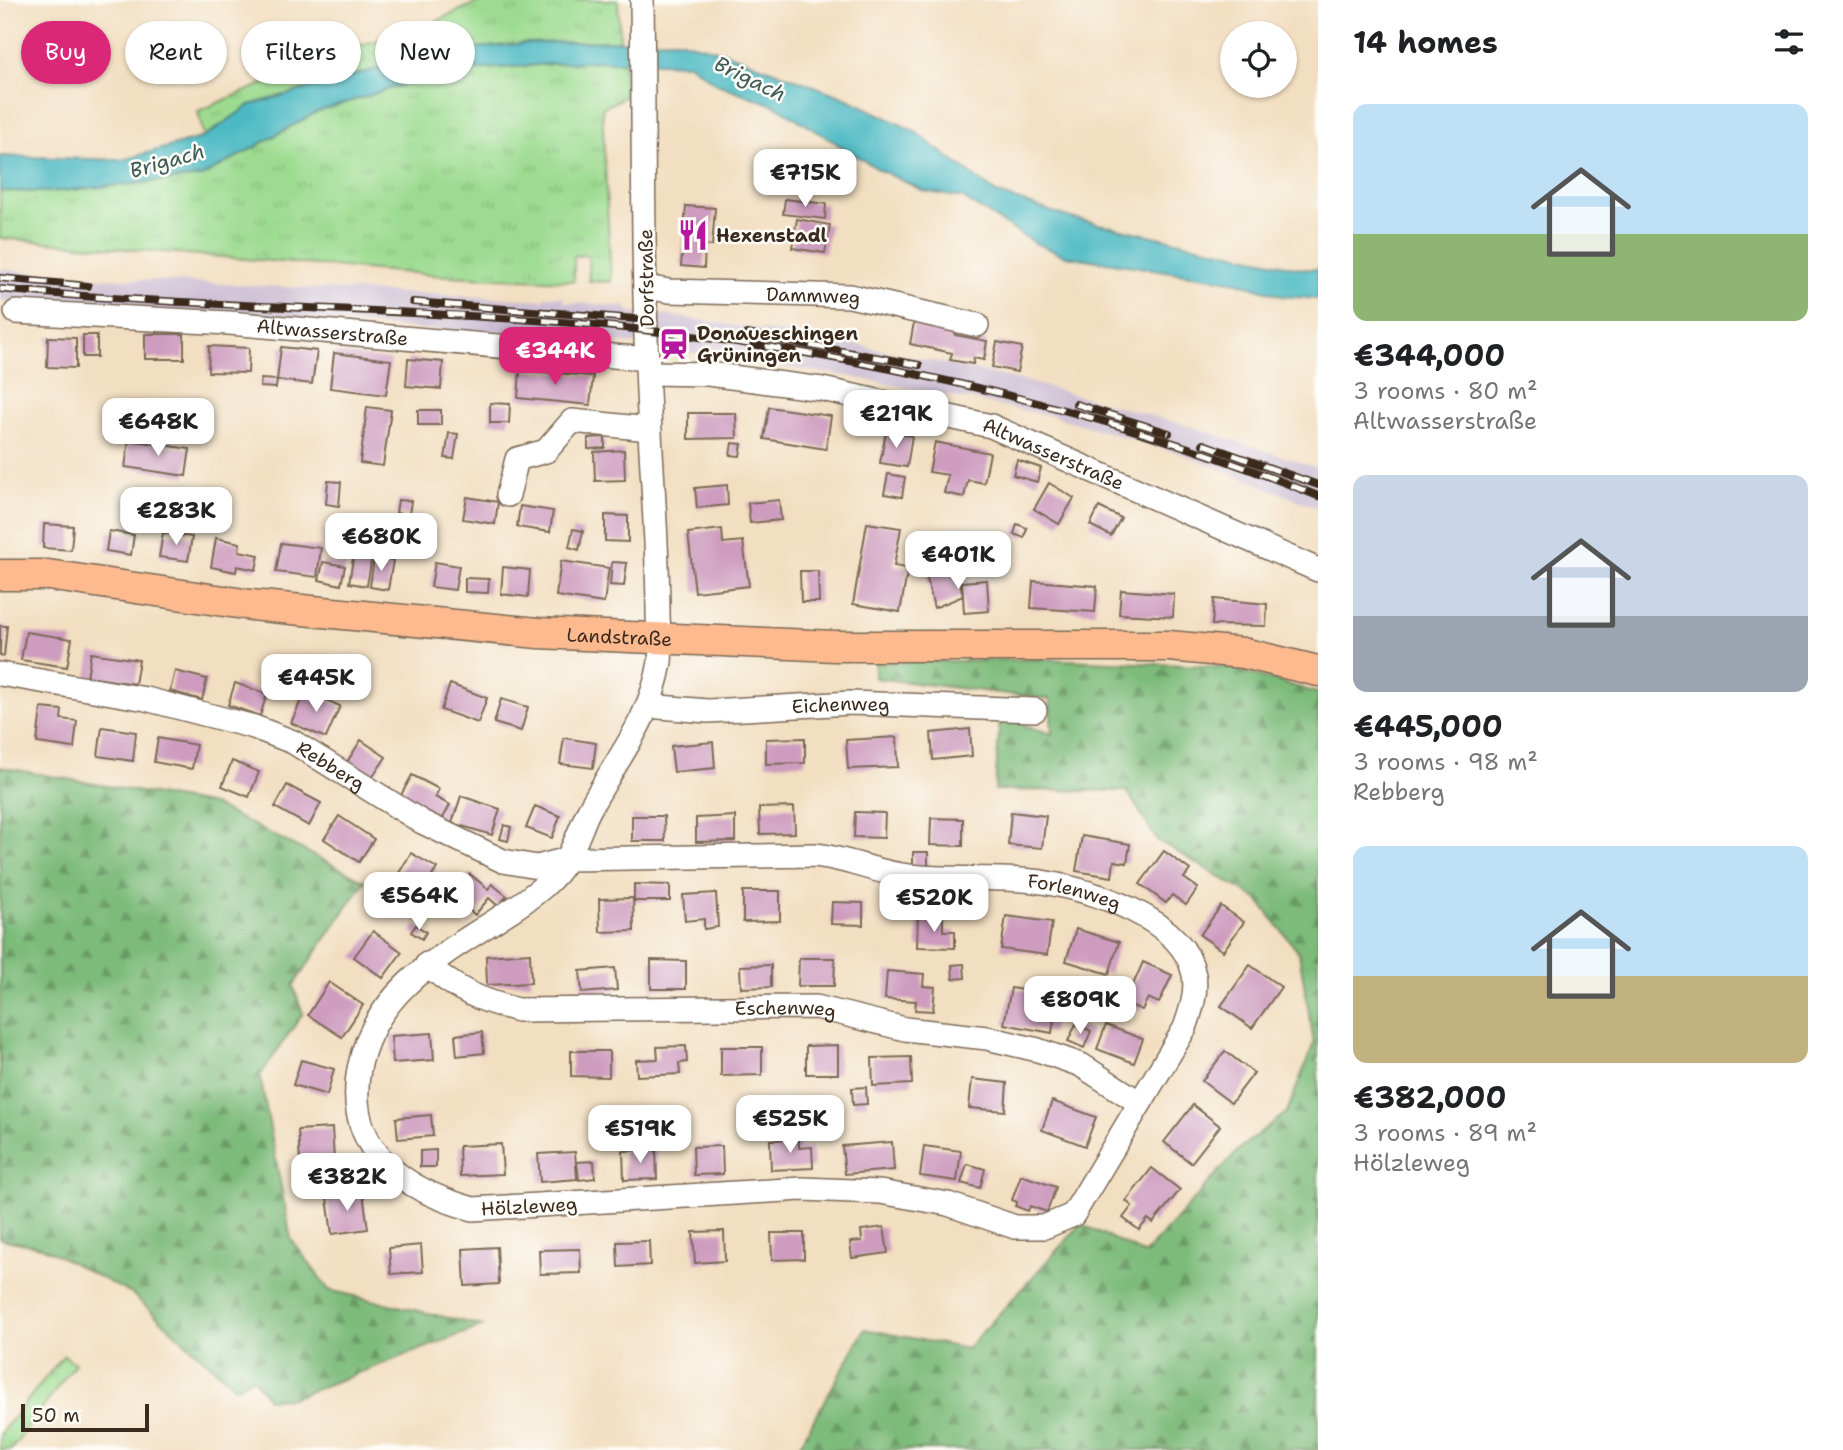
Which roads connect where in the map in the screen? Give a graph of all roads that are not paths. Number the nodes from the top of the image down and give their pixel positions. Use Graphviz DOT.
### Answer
graph roads {
  1 [pos="642,1"];
  2 [pos="646,288"];
  3 [pos="16,312"];
  4 [pos="977,325"];
  5 [pos="648,366"];
  6 [pos="649,429"];
  7 [pos="508,495"];
  8 [pos="1318,570"];
  9 [pos="0,575"];
  10 [pos="659,640"];
  11 [pos="1318,671"];
  12 [pos="0,674"];
  13 [pos="648,706"];
  14 [pos="1035,710"];
  15 [pos="567,859"];
  16 [pos="427,964"];
  17 [pos="1140,1103"];
  18 [pos="1073,1215"];
  1 -- 2 [label="street, Dorfstraße"];
  2 -- 4 [label="street, Dammweg"];
  2 -- 5 [label="street, Dorfstraße"];
  3 -- 5 [label="street, Altwasserstraße"];
  5 -- 6 [label="street, Dorfstraße"];
  5 -- 8 [label="street, Altwasserstraße"];
  6 -- 7 [label="street"];
  6 -- 10 [label="street, Dorfstraße"];
  9 -- 10 [label="main road, Landstraße"];
  10 -- 11 [label="main road, Landstraße"];
  10 -- 13 [label="street, Hölzleweg"];
  12 -- 15 [label="street, Rebberg"];
  13 -- 14 [label="street, Eichenweg"];
  13 -- 15 [label="street, Hölzleweg"];
  15 -- 16 [label="street, Hölzleweg"];
  15 -- 17 [label="street, Forlenweg"];
  16 -- 17 [label="street, Eschenweg"];
  16 -- 18 [label="street, Hölzleweg"];
  17 -- 18 [label="street, Forlenweg"];
}
